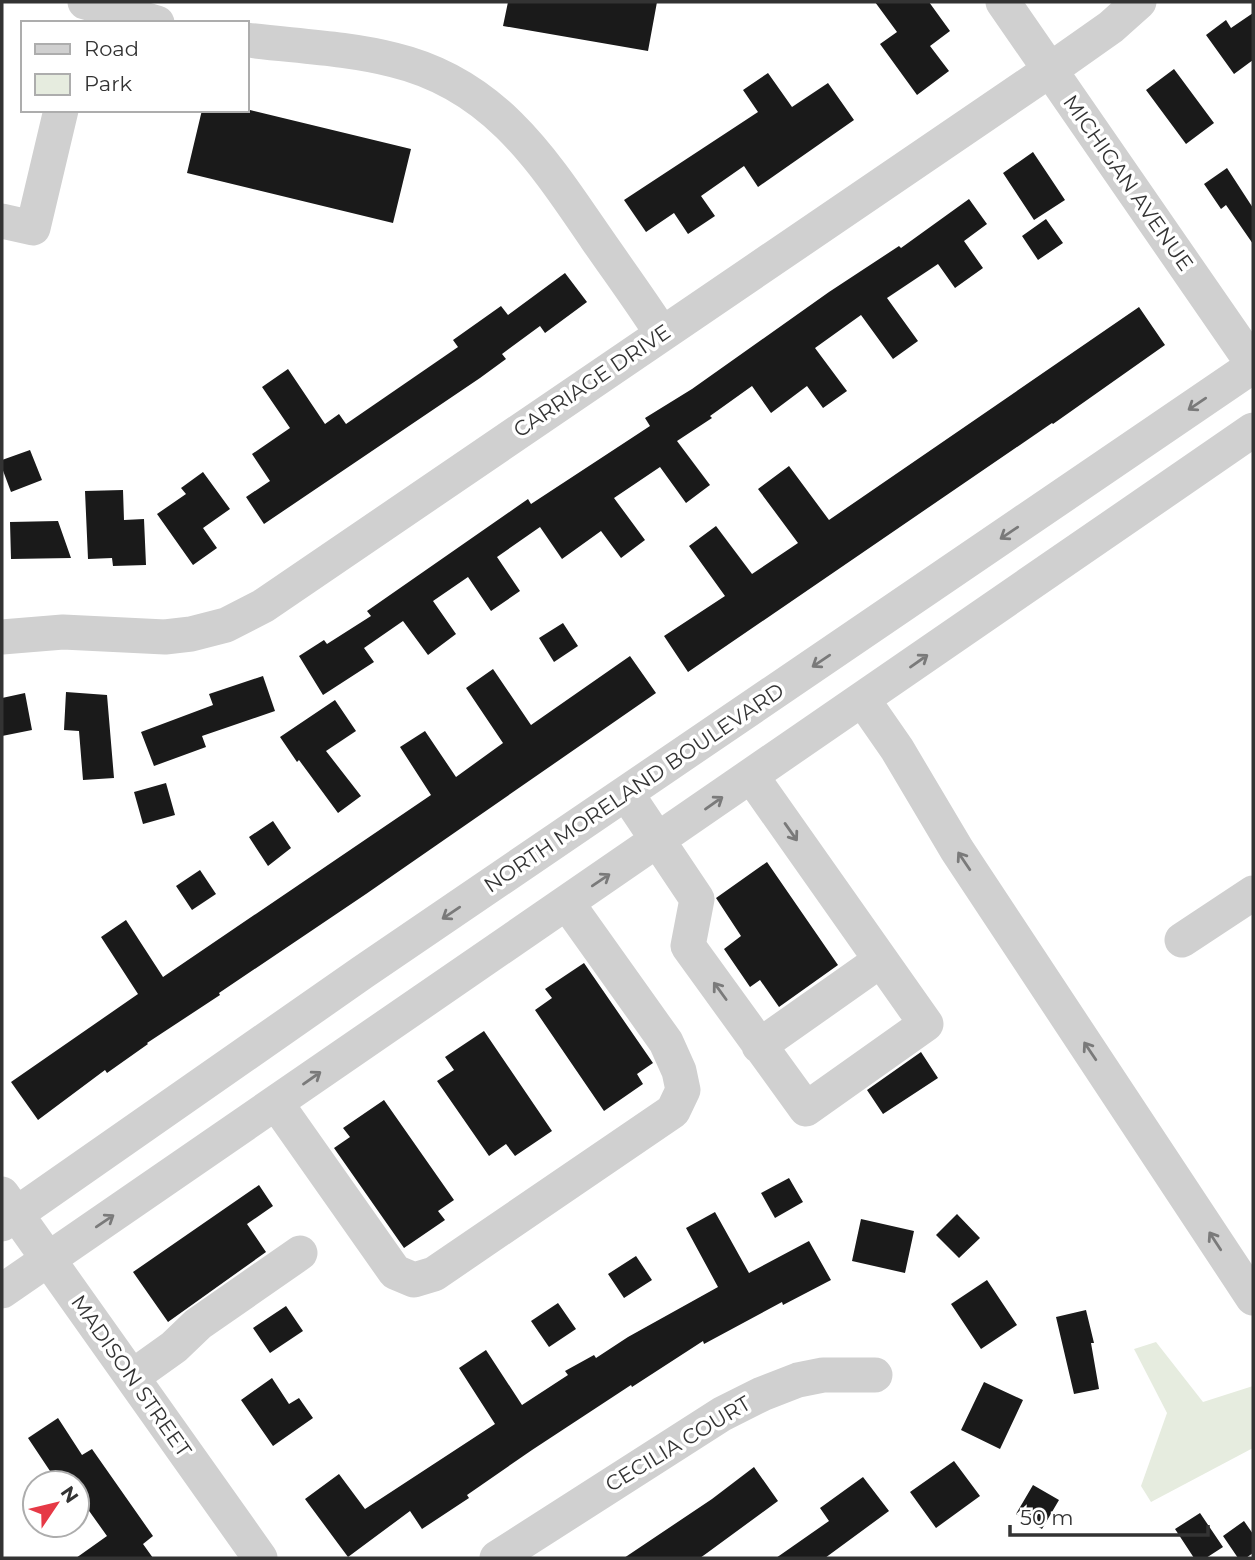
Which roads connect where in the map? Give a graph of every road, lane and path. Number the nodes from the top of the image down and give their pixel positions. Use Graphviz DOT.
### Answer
graph roads {
  1 [pos="86,2"];
  2 [pos="1003,2"];
  3 [pos="1139,2"];
  4 [pos="82,21"];
  5 [pos="150,21"];
  6 [pos="248,40"];
  7 [pos="1050,70"];
  8 [pos="61,112"];
  9 [pos="2,221"];
  10 [pos="662,334"];
  11 [pos="1253,365"];
  12 [pos="1253,430"];
  13 [pos="1103,468"];
  14 [pos="1134,512"];
  15 [pos="2,637"];
  16 [pos="863,700"];
  17 [pos="752,777"];
  18 [pos="626,793"];
  19 [pos="658,842"];
  20 [pos="1253,893"];
  21 [pos="567,903"];
  22 [pos="1253,919"];
  23 [pos="881,960"];
  24 [pos="759,1046"];
  25 [pos="186,1097"];
  26 [pos="276,1103"];
  27 [pos="219,1143"];
  28 [pos="7,1211"];
  29 [pos="300,1253"];
  30 [pos="48,1259"];
  31 [pos="2,1291"];
  32 [pos="1253,1298"];
  33 [pos="875,1375"];
  34 [pos="132,1377"];
  35 [pos="260,1558"];
  36 [pos="497,1558"];
  1 -- 4 [label="street"];
  1 -- 5 [label="street"];
  2 -- 7 [label="street, MICHIGAN AVENUE"];
  3 -- 7 [label="street, CARRIAGE DRIVE"];
  6 -- 10 [label="street"];
  7 -- 10 [label="street, CARRIAGE DRIVE"];
  7 -- 11 [label="street, MICHIGAN AVENUE"];
  8 -- 9 [label="street"];
  10 -- 15 [label="street, CARRIAGE DRIVE"];
  11 -- 13 [label="street, NORTH MORELAND BOULEVARD, one-way"];
  12 -- 14 [label="street"];
  13 -- 14 [label="street"];
  13 -- 18 [label="street, NORTH MORELAND BOULEVARD, one-way"];
  16 -- 14 [label="street, one-way"];
  16 -- 17 [label="street"];
  32 -- 16 [label="street, one-way"];
  19 -- 17 [label="street, one-way"];
  17 -- 23 [label="street, one-way"];
  18 -- 19 [label="street"];
  18 -- 25 [label="street, NORTH MORELAND BOULEVARD, one-way"];
  21 -- 19 [label="street, one-way"];
  24 -- 19 [label="street, one-way"];
  20 -- 22 [label="street"];
  26 -- 21 [label="street, one-way"];
  21 -- 26 [label="street"];
  23 -- 24 [label="street"];
  23 -- 24 [label="street"];
  25 -- 27 [label="street"];
  25 -- 28 [label="street, NORTH MORELAND BOULEVARD"];
  26 -- 27 [label="street"];
  30 -- 27 [label="street, one-way"];
  28 -- 30 [label="street, MADISON STREET"];
  29 -- 34 [label="street"];
  30 -- 31 [label="street"];
  30 -- 34 [label="street, MADISON STREET"];
  33 -- 36 [label="street, CECILIA COURT"];
  34 -- 35 [label="street, MADISON STREET"];
}
